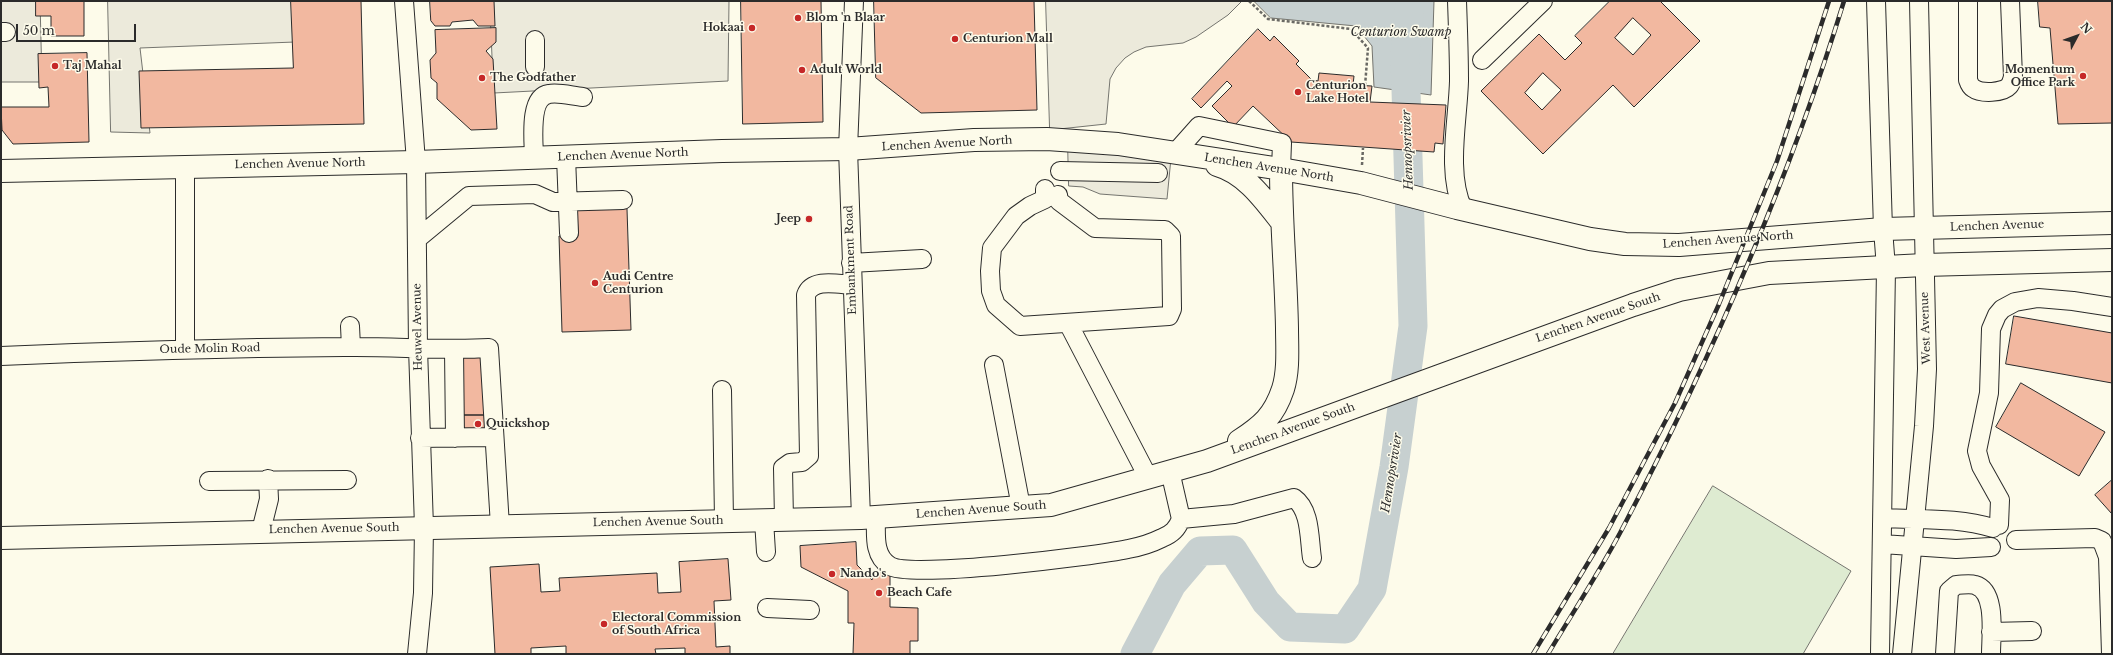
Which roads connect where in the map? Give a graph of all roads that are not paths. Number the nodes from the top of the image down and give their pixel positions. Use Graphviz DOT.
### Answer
graph roads {
  1 [pos="404,1"];
  2 [pos="854,1"];
  3 [pos="1457,1"];
  4 [pos="1543,1"];
  5 [pos="1876,1"];
  6 [pos="1919,1"];
  7 [pos="1968,1"];
  8 [pos="2010,1"];
  9 [pos="535,40"];
  10 [pos="1482,60"];
  11 [pos="535,67"];
  12 [pos="582,97"];
  13 [pos="848,150"];
  14 [pos="1176,153"];
  15 [pos="566,157"];
  16 [pos="534,158"];
  17 [pos="416,162"];
  18 [pos="185,167"];
  19 [pos="1281,169"];
  20 [pos="1,170"];
  21 [pos="1060,170"];
  22 [pos="1158,173"];
  23 [pos="623,200"];
  24 [pos="568,201"];
  25 [pos="1460,209"];
  26 [pos="1281,221"];
  27 [pos="2112,223"];
  28 [pos="1923,228"];
  29 [pos="1882,229"];
  30 [pos="569,233"];
  31 [pos="417,239"];
  32 [pos="922,259"];
  33 [pos="2112,260"];
  34 [pos="851,263"];
  35 [pos="1924,265"];
  36 [pos="1886,268"];
  37 [pos="852,285"];
  38 [pos="2112,307"];
  39 [pos="1068,323"];
  40 [pos="350,326"];
  41 [pos="351,347"];
  42 [pos="418,348"];
  43 [pos="185,349"];
  44 [pos="454,350"];
  45 [pos="1,356"];
  46 [pos="994,365"];
  47 [pos="722,390"];
  48 [pos="420,438"];
  49 [pos="454,438"];
  50 [pos="494,438"];
  51 [pos="1207,460"];
  52 [pos="1170,471"];
  53 [pos="1148,477"];
  54 [pos="271,479"];
  55 [pos="346,480"];
  56 [pos="209,481"];
  57 [pos="1021,507"];
  58 [pos="869,518"];
  59 [pos="1884,518"];
  60 [pos="1181,519"];
  61 [pos="774,520"];
  62 [pos="1915,520"];
  63 [pos="724,521"];
  64 [pos="500,526"];
  65 [pos="424,527"];
  66 [pos="1996,527"];
  67 [pos="269,531"];
  68 [pos="1,538"];
  69 [pos="2016,540"];
  70 [pos="1882,544"];
  71 [pos="1912,546"];
  72 [pos="1990,547"];
  73 [pos="766,552"];
  74 [pos="1312,558"];
  75 [pos="767,608"];
  76 [pos="810,610"];
  77 [pos="2032,630"];
  78 [pos="1991,632"];
  79 [pos="417,654"];
  80 [pos="1880,654"];
  81 [pos="1902,654"];
  82 [pos="1946,654"];
  83 [pos="1992,654"];
  84 [pos="2111,654"];
  1 -- 17 [label="street, Heuwel Avenue"];
  2 -- 13 [label="street, Embankment Road"];
  3 -- 25 [label="street"];
  4 -- 10 [label="street"];
  5 -- 29 [label="street"];
  6 -- 28 [label="street, West Avenue"];
  7 -- 8 [label="street"];
  9 -- 11 [label="street"];
  12 -- 16 [label="street"];
  13 -- 14 [label="main road, Lenchen Avenue North"];
  13 -- 15 [label="main road, Lenchen Avenue North"];
  13 -- 34 [label="street, Embankment Road"];
  14 -- 19 [label="main road, Lenchen Avenue North"];
  14 -- 19 [label="street"];
  14 -- 26 [label="main road"];
  15 -- 16 [label="main road, Lenchen Avenue North"];
  15 -- 24 [label="street"];
  16 -- 17 [label="main road, Lenchen Avenue North"];
  17 -- 18 [label="main road, Lenchen Avenue North"];
  17 -- 31 [label="street, Heuwel Avenue"];
  18 -- 20 [label="main road, Lenchen Avenue North"];
  18 -- 43 [label="street"];
  19 -- 25 [label="main road, Lenchen Avenue North"];
  19 -- 26 [label="main road"];
  21 -- 22 [label="street"];
  23 -- 24 [label="street"];
  24 -- 30 [label="street"];
  24 -- 31 [label="street"];
  25 -- 29 [label="main road, Lenchen Avenue North"];
  26 -- 51 [label="main road"];
  27 -- 28 [label="main road, Lenchen Avenue"];
  28 -- 29 [label="main road, Lenchen Avenue"];
  28 -- 35 [label="street, West Avenue"];
  29 -- 36 [label="street"];
  31 -- 42 [label="street, Heuwel Avenue"];
  32 -- 34 [label="street"];
  33 -- 35 [label="main road"];
  34 -- 37 [label="street, Embankment Road"];
  35 -- 36 [label="main road, Lenchen Avenue South"];
  35 -- 62 [label="street, West Avenue"];
  36 -- 51 [label="main road, Lenchen Avenue South"];
  36 -- 59 [label="street"];
  37 -- 58 [label="street, Embankment Road"];
  37 -- 61 [label="street"];
  38 -- 66 [label="street"];
  39 -- 39 [label="street"];
  39 -- 53 [label="street"];
  40 -- 41 [label="street"];
  41 -- 42 [label="street, Oude Molin Road"];
  41 -- 43 [label="street, Oude Molin Road"];
  42 -- 44 [label="street, Oude Molin Road"];
  42 -- 48 [label="street, Heuwel Avenue"];
  43 -- 45 [label="street, Oude Molin Road"];
  44 -- 49 [label="street"];
  44 -- 50 [label="street, Oude Molin Road"];
  46 -- 57 [label="street"];
  47 -- 63 [label="street"];
  48 -- 49 [label="street"];
  48 -- 65 [label="street, Heuwel Avenue"];
  49 -- 50 [label="street"];
  50 -- 64 [label="street"];
  51 -- 52 [label="main road, Lenchen Avenue South"];
  52 -- 53 [label="main road, Lenchen Avenue South"];
  52 -- 60 [label="street"];
  53 -- 57 [label="main road, Lenchen Avenue South"];
  54 -- 55 [label="street"];
  54 -- 56 [label="street"];
  54 -- 67 [label="street"];
  57 -- 58 [label="main road, Lenchen Avenue South"];
  58 -- 60 [label="street, Embankment Road"];
  58 -- 61 [label="main road, Lenchen Avenue South"];
  59 -- 62 [label="street"];
  59 -- 70 [label="street"];
  60 -- 74 [label="street"];
  61 -- 63 [label="main road, Lenchen Avenue South"];
  61 -- 73 [label="street"];
  62 -- 66 [label="street"];
  62 -- 71 [label="street, West Avenue"];
  63 -- 64 [label="main road, Lenchen Avenue South"];
  64 -- 65 [label="main road, Lenchen Avenue South"];
  65 -- 67 [label="main road, Lenchen Avenue South"];
  65 -- 79 [label="street, Heuwel Avenue"];
  66 -- 69 [label="street"];
  66 -- 72 [label="street"];
  67 -- 68 [label="main road, Lenchen Avenue South"];
  69 -- 72 [label="street"];
  69 -- 84 [label="street"];
  70 -- 71 [label="street"];
  70 -- 80 [label="street"];
  71 -- 72 [label="street"];
  71 -- 81 [label="street, West Avenue"];
  75 -- 76 [label="street"];
  77 -- 78 [label="street"];
  78 -- 82 [label="street"];
  78 -- 83 [label="street"];
}
